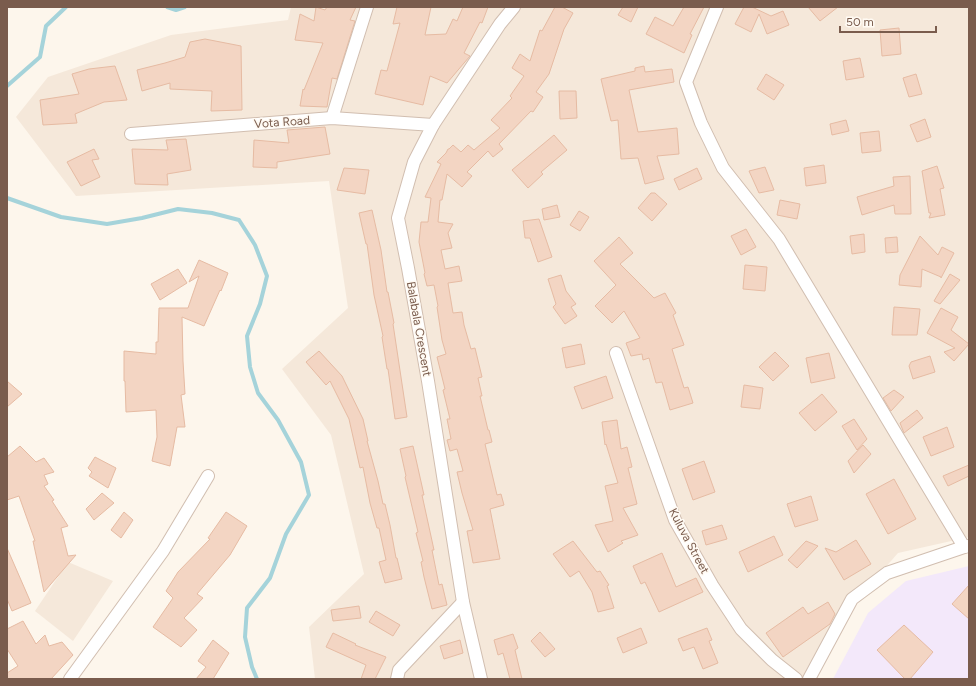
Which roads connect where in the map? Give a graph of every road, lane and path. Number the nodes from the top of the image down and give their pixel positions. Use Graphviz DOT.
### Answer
graph roads {
  1 [pos="367,7"];
  2 [pos="514,7"];
  3 [pos="717,7"];
  4 [pos="332,118"];
  5 [pos="433,125"];
  6 [pos="131,134"];
  7 [pos="616,353"];
  8 [pos="208,476"];
  9 [pos="966,546"];
  10 [pos="463,602"];
  11 [pos="70,679"];
  12 [pos="397,679"];
  13 [pos="481,679"];
  14 [pos="796,679"];
  15 [pos="809,679"];
  1 -- 4 [label="street"];
  2 -- 5 [label="street, Balabala Crescent"];
  3 -- 9 [label="street"];
  4 -- 5 [label="street, Vota Road"];
  4 -- 6 [label="street, Vota Road"];
  5 -- 10 [label="street, Balabala Crescent"];
  7 -- 14 [label="street, Kuluva Street"];
  8 -- 11 [label="street"];
  9 -- 15 [label="street"];
  10 -- 12 [label="street"];
  10 -- 13 [label="street, Balabala Crescent"];
}
